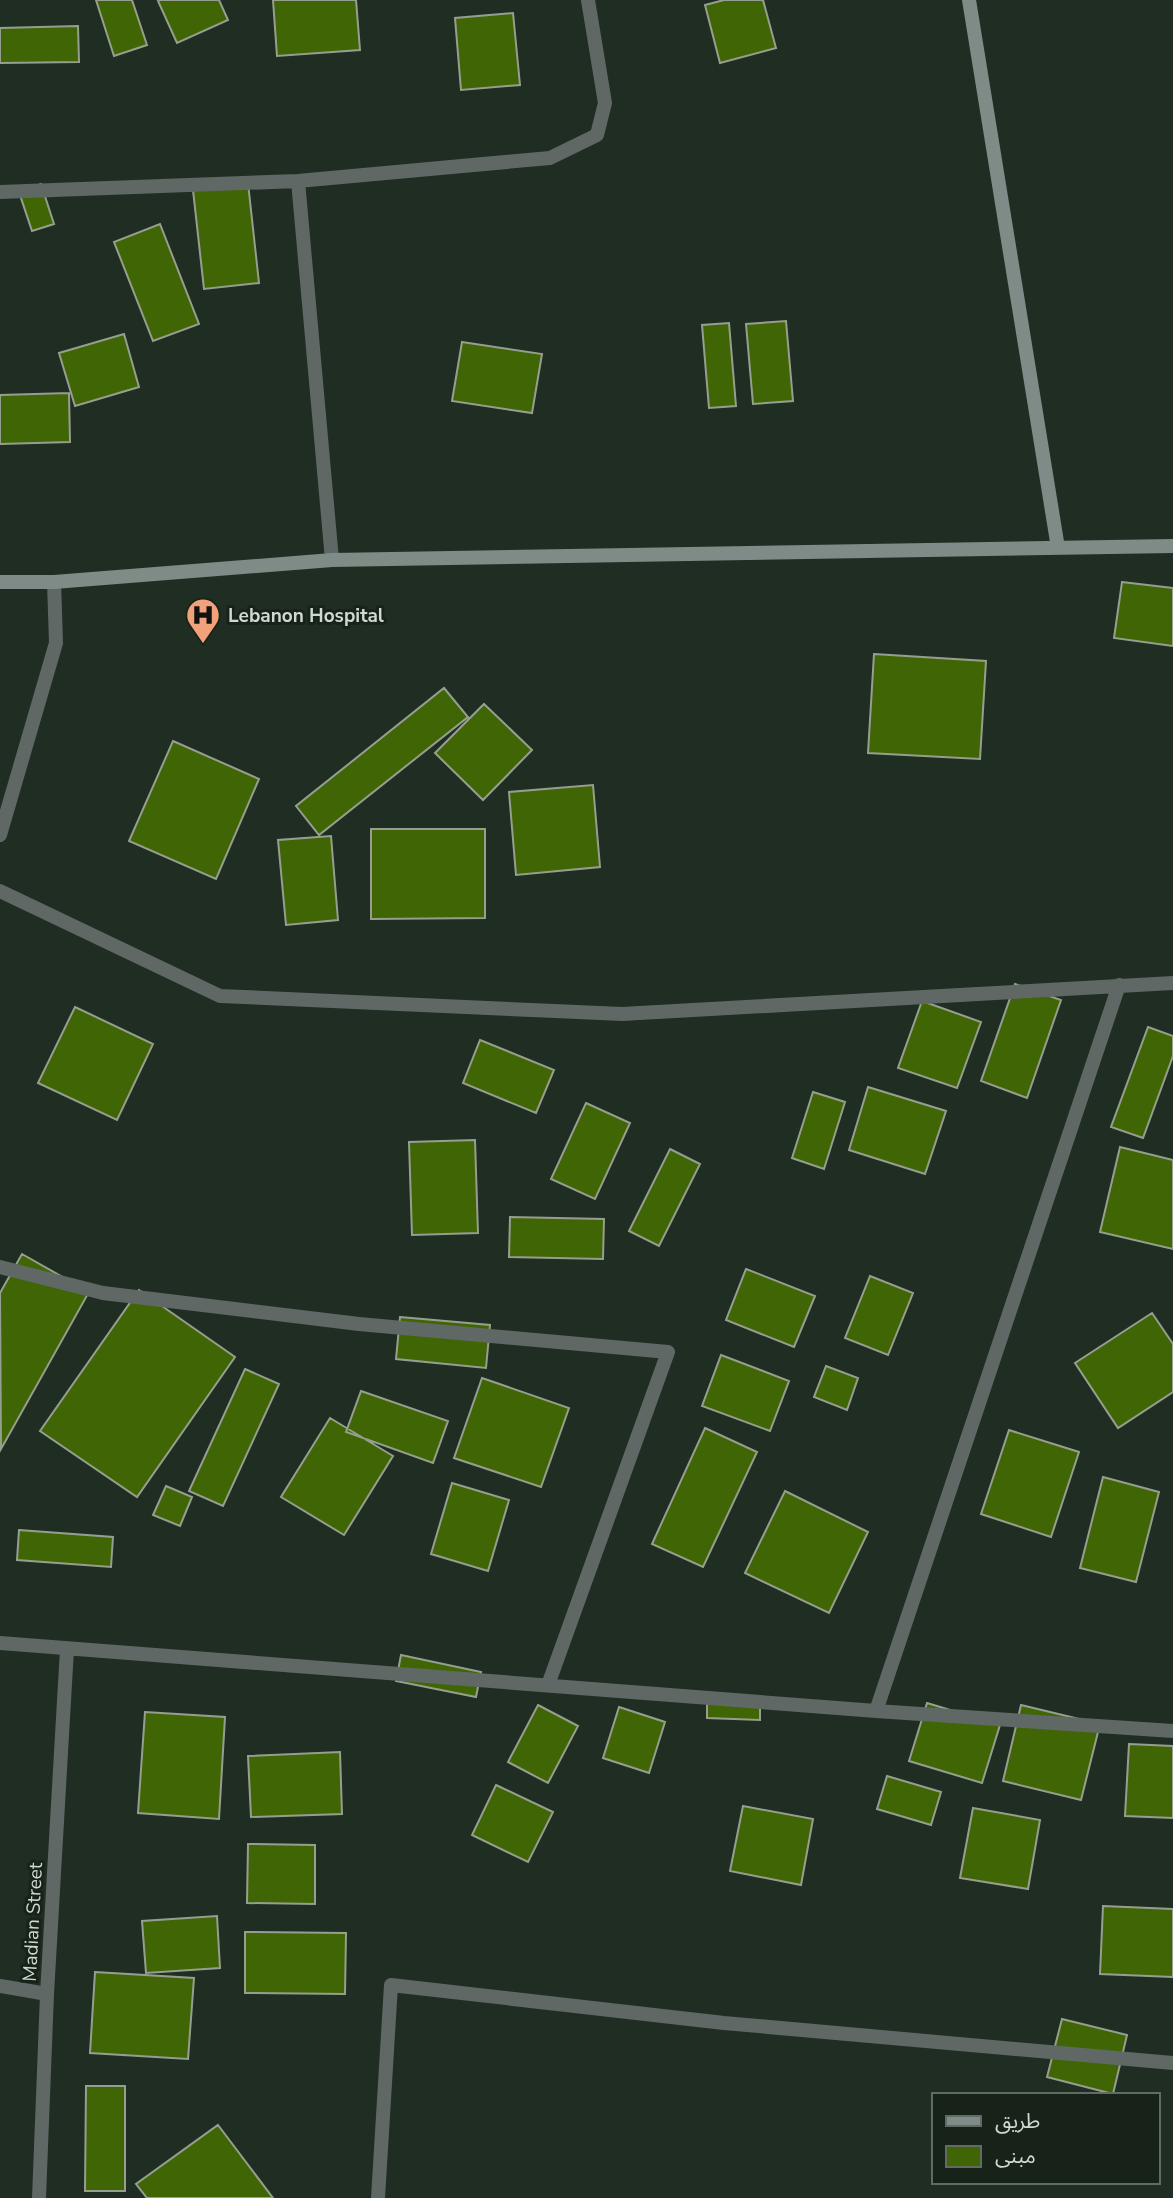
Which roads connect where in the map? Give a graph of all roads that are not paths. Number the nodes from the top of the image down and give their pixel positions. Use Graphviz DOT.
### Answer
graph roads {
  1 [pos="588,0"];
  2 [pos="969,0"];
  3 [pos="298,181"];
  4 [pos="0,192"];
  5 [pos="1173,546"];
  6 [pos="1058,548"];
  7 [pos="332,561"];
  8 [pos="0,582"];
  9 [pos="54,582"];
  10 [pos="0,835"];
  11 [pos="0,891"];
  12 [pos="1173,983"];
  13 [pos="1119,985"];
  14 [pos="0,1267"];
  15 [pos="0,1643"];
  16 [pos="67,1649"];
  17 [pos="548,1685"];
  18 [pos="876,1711"];
  19 [pos="1173,1731"];
  20 [pos="0,1986"];
  21 [pos="47,1994"];
  22 [pos="1173,2063"];
  23 [pos="39,2198"];
  24 [pos="378,2198"];
  1 -- 3 [label="street"];
  2 -- 6 [label="street"];
  3 -- 4 [label="street"];
  3 -- 7 [label="street"];
  5 -- 6 [label="street"];
  6 -- 7 [label="street"];
  7 -- 9 [label="street"];
  8 -- 9 [label="street"];
  9 -- 10 [label="street"];
  11 -- 13 [label="street"];
  12 -- 13 [label="street"];
  13 -- 18 [label="street"];
  14 -- 17 [label="street"];
  15 -- 16 [label="street"];
  16 -- 17 [label="street"];
  16 -- 21 [label="street, Madian Street"];
  17 -- 18 [label="street"];
  18 -- 19 [label="street"];
  20 -- 21 [label="street"];
  21 -- 23 [label="street, Madian Street"];
  22 -- 24 [label="street"];
}
